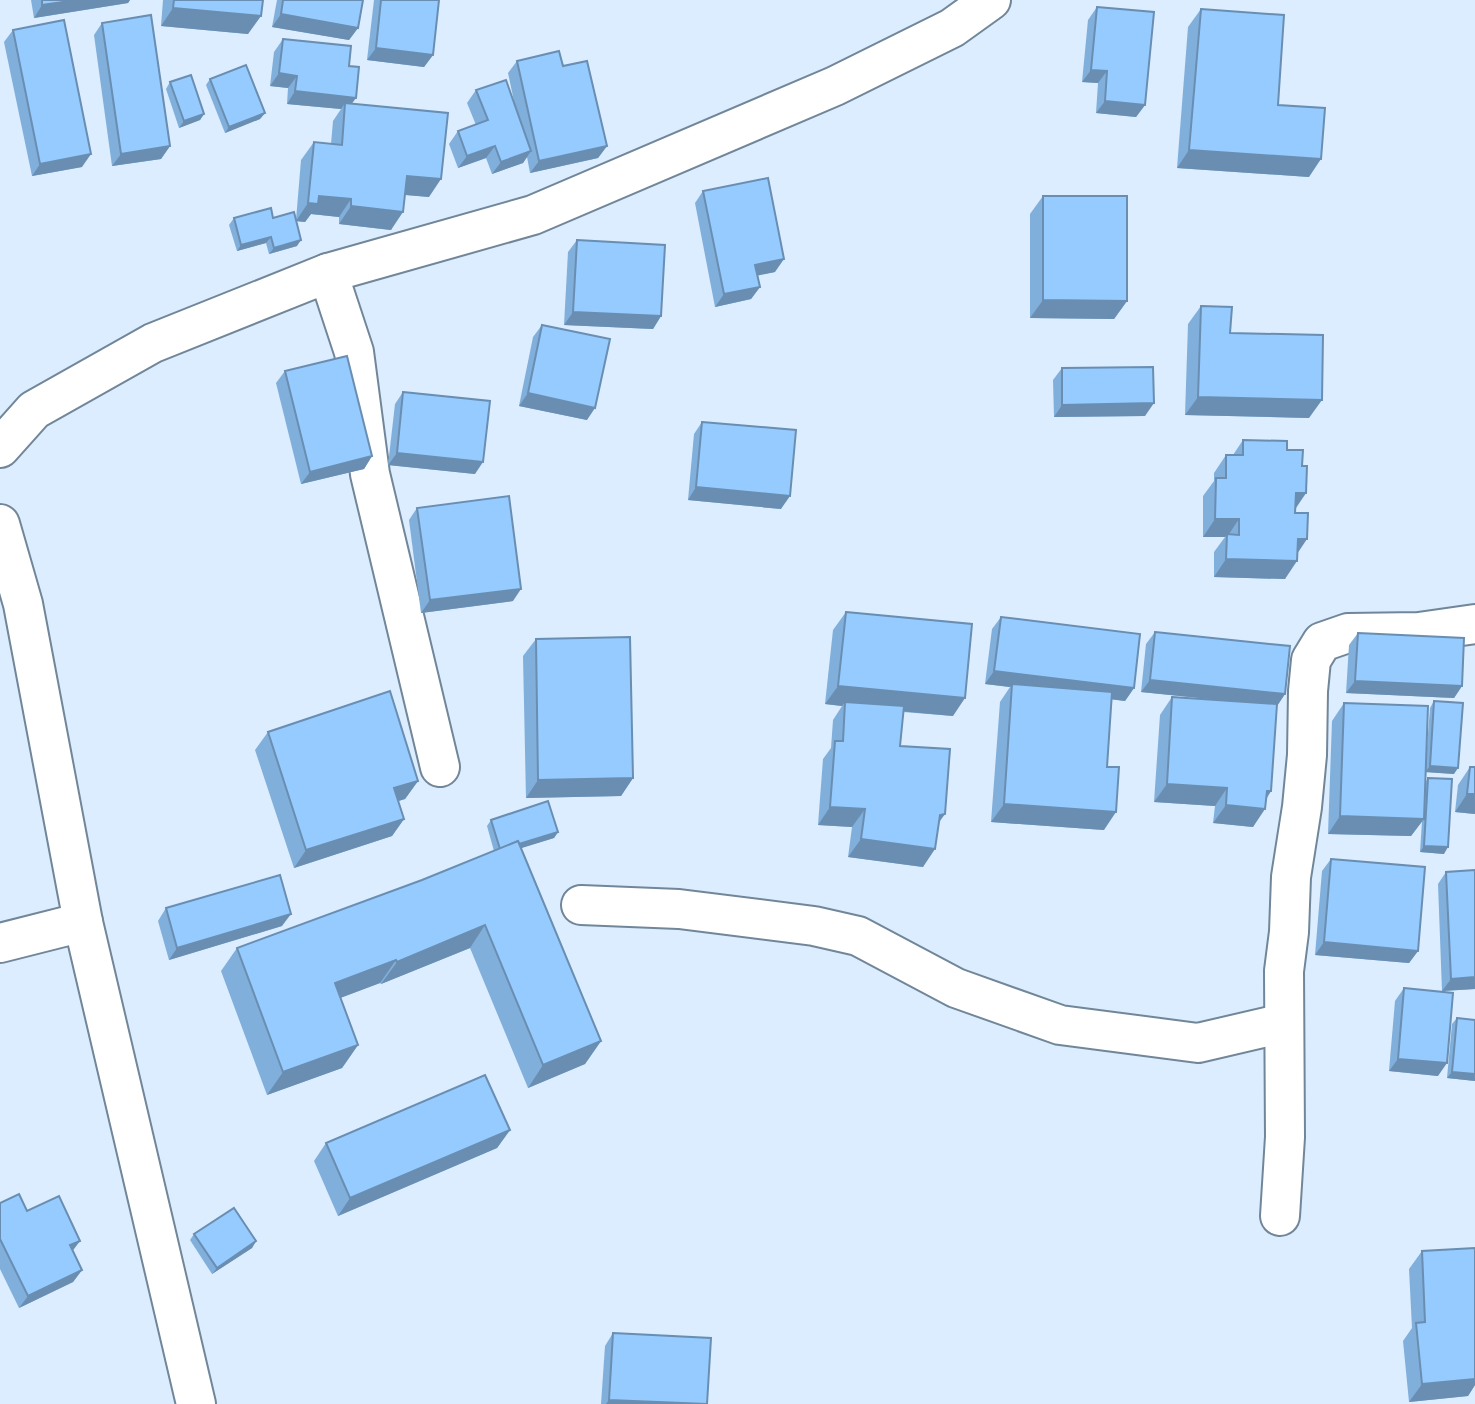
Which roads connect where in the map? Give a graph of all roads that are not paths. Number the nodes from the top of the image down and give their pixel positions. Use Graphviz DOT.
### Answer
graph roads {
  1 [pos="990,0"];
  2 [pos="328,272"];
  3 [pos="0,448"];
  4 [pos="0,524"];
  5 [pos="1475,624"];
  6 [pos="440,767"];
  7 [pos="581,905"];
  8 [pos="83,922"];
  9 [pos="0,943"];
  10 [pos="1284,1023"];
  11 [pos="1280,1216"];
  12 [pos="196,1404"];
  1 -- 2 [label="street"];
  2 -- 3 [label="street"];
  2 -- 6 [label="street"];
  4 -- 8 [label="street"];
  5 -- 10 [label="street"];
  7 -- 10 [label="street"];
  8 -- 9 [label="street"];
  8 -- 12 [label="street"];
  10 -- 11 [label="street"];
}
